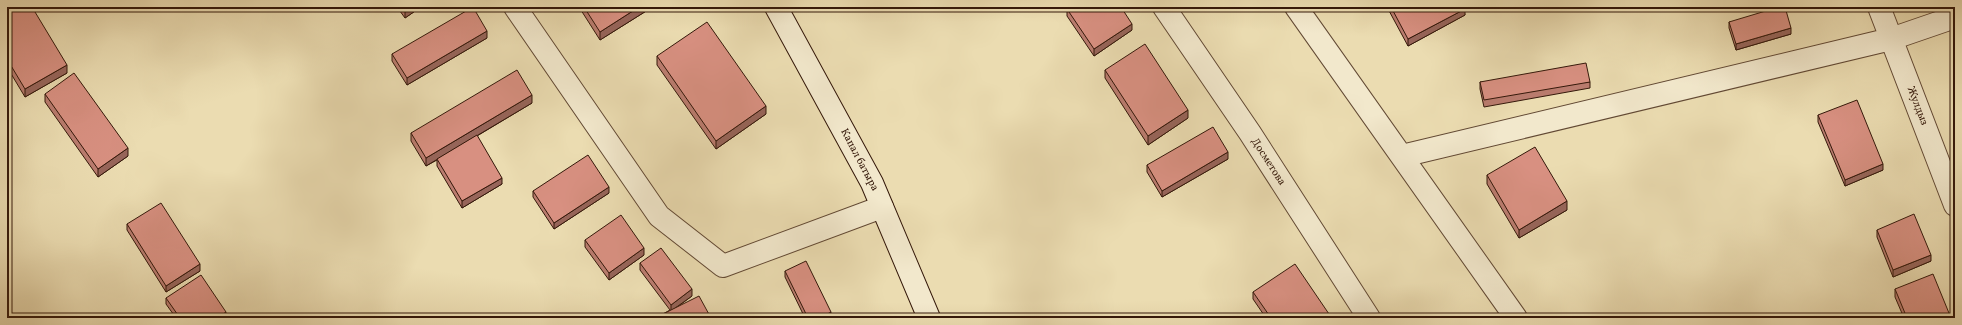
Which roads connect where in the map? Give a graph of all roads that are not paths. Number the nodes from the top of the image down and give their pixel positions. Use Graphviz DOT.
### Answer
graph roads {
  1 [pos="515,7"];
  2 [pos="776,7"];
  3 [pos="1164,7"];
  4 [pos="1296,7"];
  5 [pos="1879,7"];
  6 [pos="1955,18"];
  7 [pos="1891,39"];
  8 [pos="1402,156"];
  9 [pos="1955,205"];
  10 [pos="882,207"];
  11 [pos="929,318"];
  12 [pos="1369,318"];
  13 [pos="1516,318"];
  1 -- 10 [label="street"];
  2 -- 10 [label="street, Капал батыра"];
  3 -- 12 [label="street, Досметова"];
  4 -- 8 [label="street"];
  5 -- 7 [label="street, Жулдыз"];
  6 -- 7 [label="street"];
  7 -- 8 [label="street"];
  7 -- 9 [label="street, Жулдыз"];
  8 -- 13 [label="street"];
  10 -- 11 [label="street, Капал батыра"];
}
